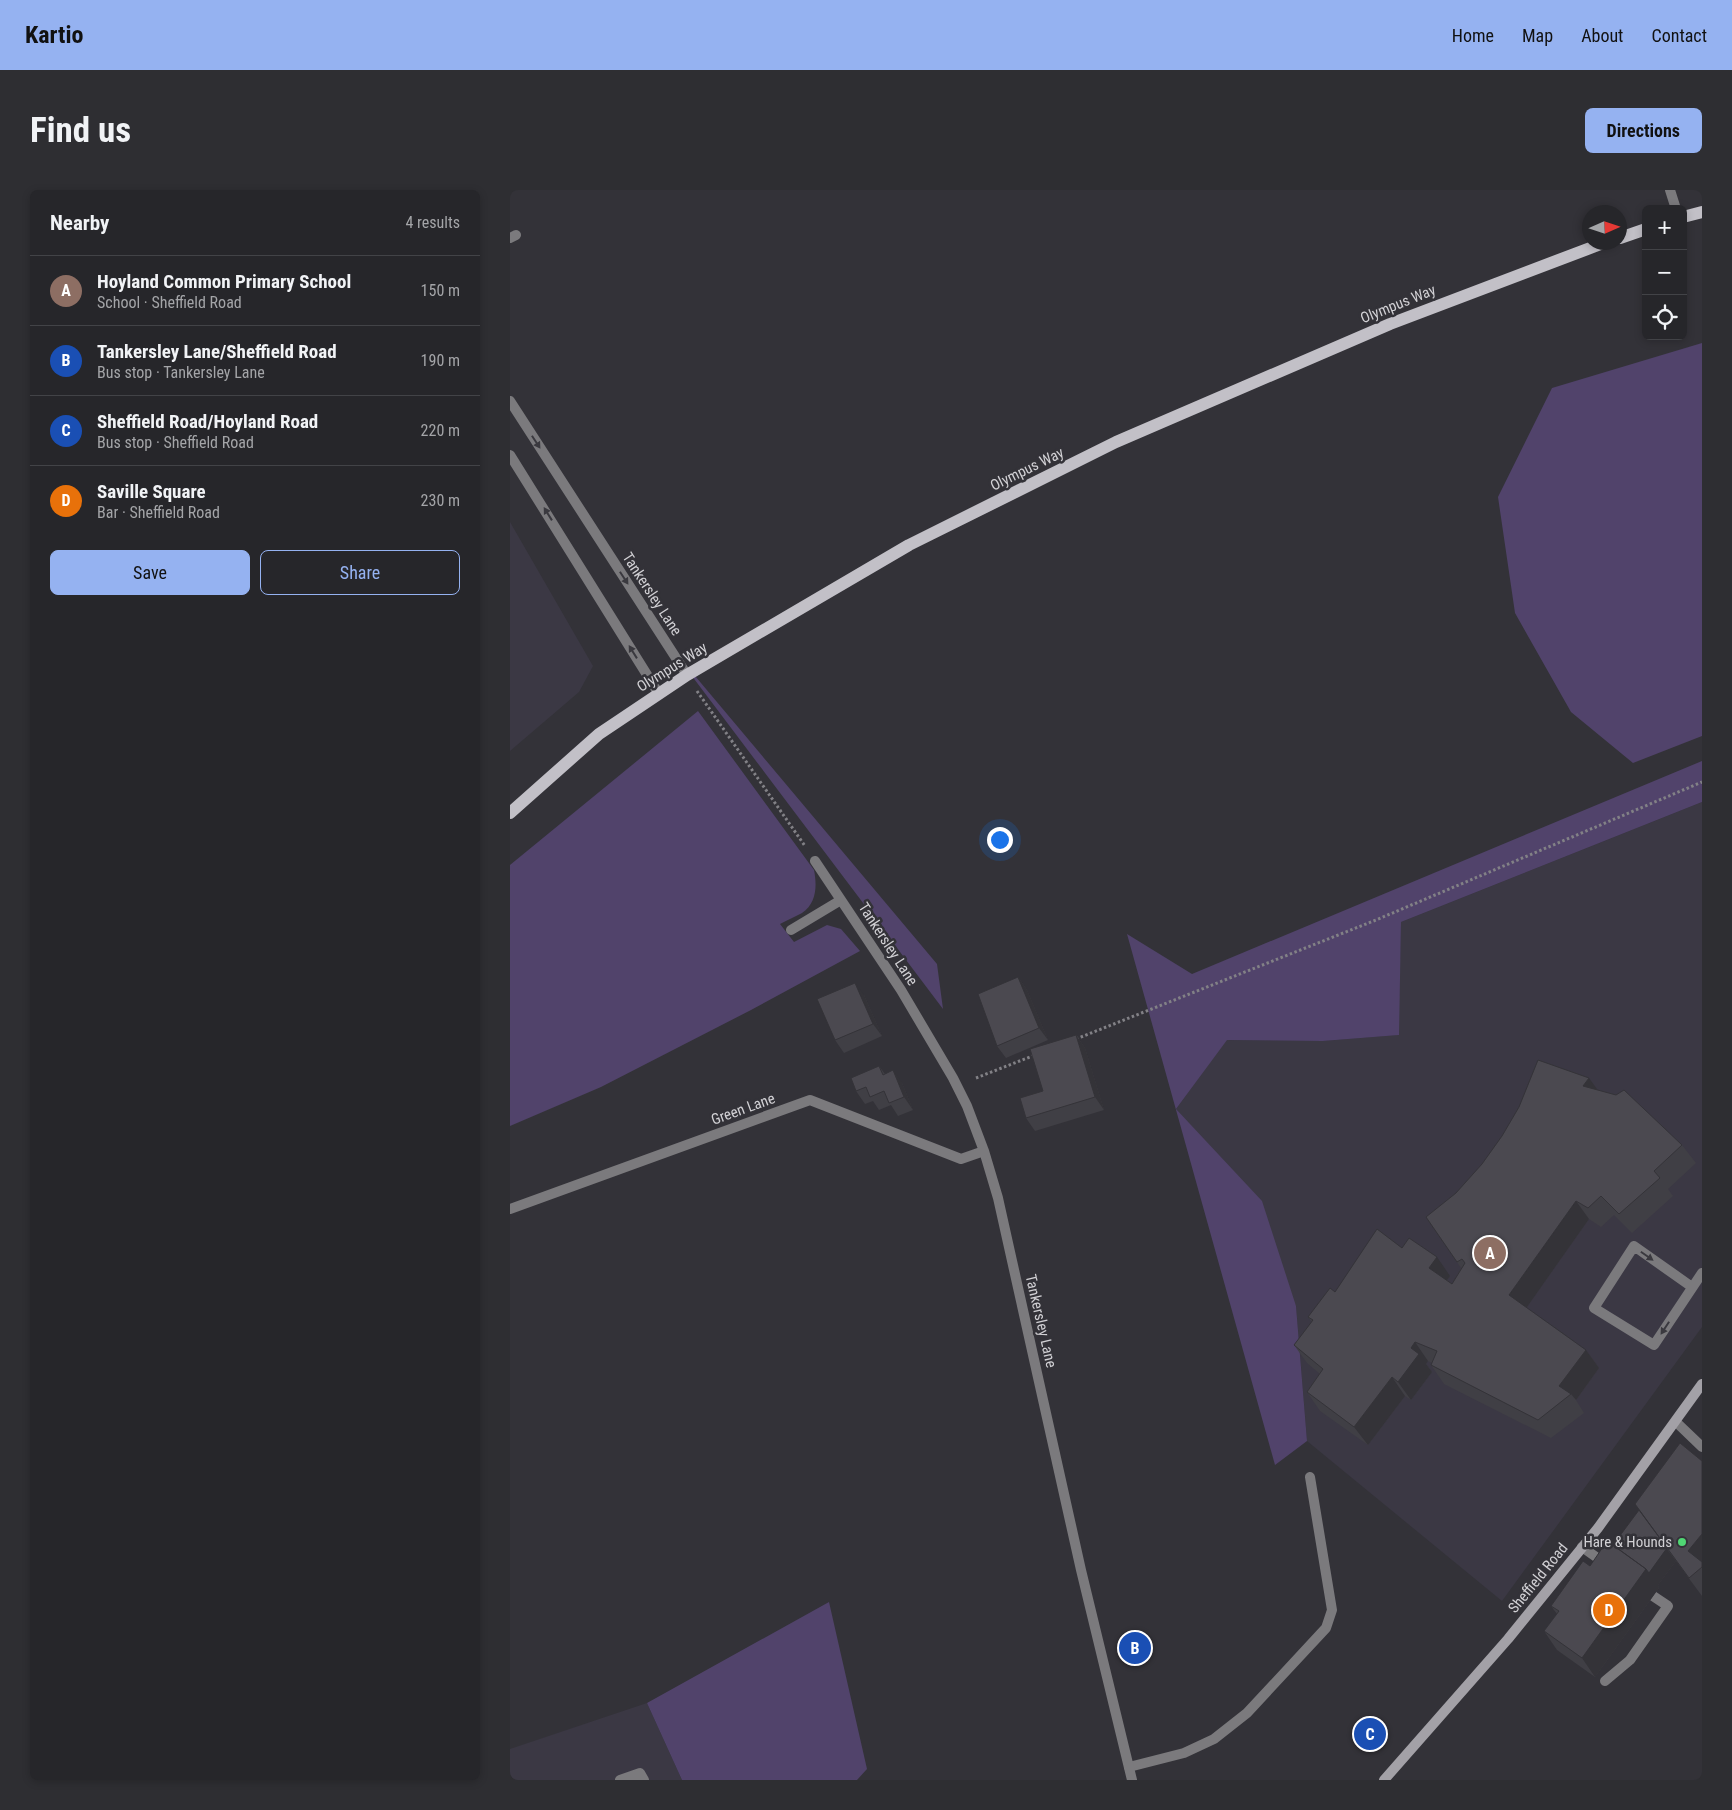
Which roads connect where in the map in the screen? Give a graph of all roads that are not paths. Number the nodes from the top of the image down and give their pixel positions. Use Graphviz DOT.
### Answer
graph roads {
  1 [pos="1670,190"];
  2 [pos="1675,205"];
  3 [pos="1702,212"];
  4 [pos="1687,216"];
  5 [pos="1642,230"];
  6 [pos="1627,236"];
  7 [pos="1585,250"];
  8 [pos="510,400"];
  9 [pos="510,455"];
  10 [pos="687,675"];
  11 [pos="659,694"];
  12 [pos="510,813"];
  13 [pos="815,861"];
  14 [pos="841,900"];
  15 [pos="791,930"];
  16 [pos="984,1151"];
  17 [pos="510,1210"];
  18 [pos="1702,1273"];
  19 [pos="1692,1287"];
  20 [pos="1702,1384"];
  21 [pos="1676,1422"];
  22 [pos="1702,1447"];
  23 [pos="1310,1477"];
  24 [pos="1582,1547"];
  25 [pos="1614,1570"];
  26 [pos="1654,1596"];
  27 [pos="1605,1681"];
  28 [pos="1129,1767"];
  29 [pos="620,1780"];
  30 [pos="644,1780"];
  31 [pos="1132,1780"];
  32 [pos="1384,1780"];
  1 -- 2 [label="street"];
  3 -- 4 [label="main road"];
  5 -- 6 [label="main road"];
  7 -- 10 [label="main road, Olympus Way"];
  8 -- 10 [label="street, Tankersley Lane, one-way"];
  11 -- 9 [label="street, one-way"];
  10 -- 11 [label="main road, Olympus Way"];
  11 -- 12 [label="main road, Olympus Way"];
  13 -- 14 [label="street, Tankersley Lane"];
  14 -- 15 [label="street, Tankersley Lane"];
  14 -- 16 [label="street, Tankersley Lane"];
  16 -- 17 [label="street, Green Lane"];
  16 -- 28 [label="street, Tankersley Lane"];
  18 -- 19 [label="street"];
  19 -- 19 [label="street, one-way"];
  20 -- 21 [label="main road, Sheffield Road"];
  21 -- 22 [label="street"];
  21 -- 24 [label="main road, Sheffield Road"];
  23 -- 28 [label="street"];
  24 -- 25 [label="street"];
  24 -- 32 [label="main road, Sheffield Road"];
  26 -- 27 [label="street"];
  28 -- 31 [label="street, Tankersley Lane"];
  29 -- 30 [label="street"];
}
